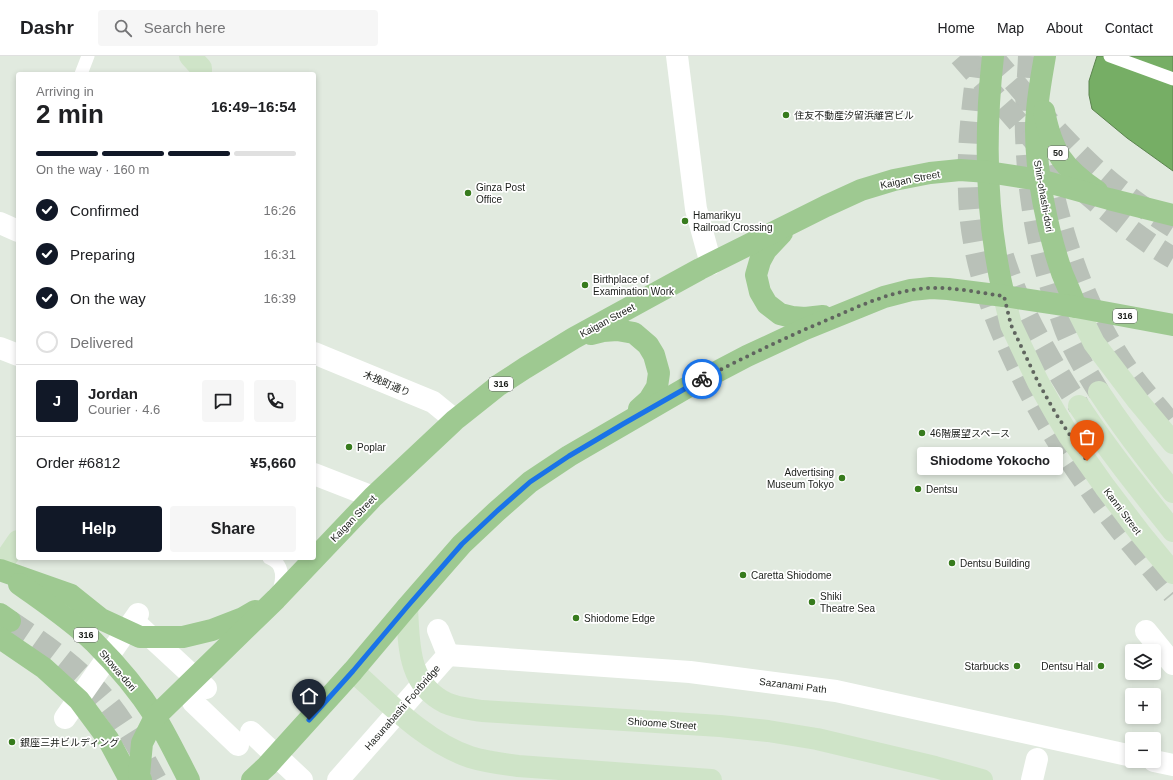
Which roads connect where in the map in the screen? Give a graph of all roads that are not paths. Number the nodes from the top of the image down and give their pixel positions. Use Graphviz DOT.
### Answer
graph roads {
  1 [pos="88,56"];
  2 [pos="190,56"];
  3 [pos="677,56"];
  4 [pos="992,56"];
  5 [pos="1045,56"];
  6 [pos="1110,56"];
  7 [pos="82,72"];
  8 [pos="201,72"];
  9 [pos="1173,79"];
  10 [pos="1039,87"];
  11 [pos="988,172"];
  12 [pos="1040,180"];
  13 [pos="1109,199"];
  14 [pos="1173,215"];
  15 [pos="794,222"];
  16 [pos="711,264"];
  17 [pos="1004,296"];
  18 [pos="1076,308"];
  19 [pos="840,314"];
  20 [pos="1173,325"];
  21 [pos="574,338"];
  22 [pos="0,348"];
  23 [pos="16,354"];
  24 [pos="316,354"];
  25 [pos="1099,392"];
  26 [pos="1079,406"];
  27 [pos="455,420"];
  28 [pos="623,424"];
  29 [pos="1173,443"];
  30 [pos="316,475"];
  31 [pos="1173,492"];
  32 [pos="372,497"];
  33 [pos="1173,531"];
  34 [pos="16,544"];
  35 [pos="316,556"];
  36 [pos="275,560"];
  37 [pos="313,560"];
  38 [pos="0,566"];
  39 [pos="0,570"];
  40 [pos="1173,572"];
  41 [pos="276,599"];
  42 [pos="407,607"];
  43 [pos="3,624"];
  44 [pos="438,630"];
  45 [pos="1146,631"];
  46 [pos="448,655"];
  47 [pos="1173,664"];
  48 [pos="353,671"];
  49 [pos="155,717"];
  50 [pos="65,718"];
  51 [pos="1125,756"];
  52 [pos="1037,758"];
  53 [pos="1161,762"];
  54 [pos="1173,765"];
  55 [pos="130,780"];
  56 [pos="141,780"];
  57 [pos="189,780"];
  58 [pos="252,780"];
  59 [pos="302,780"];
  60 [pos="338,780"];
  61 [pos="711,780"];
  62 [pos="982,780"];
  1 -- 7 [label="lane"];
  2 -- 8 [label="main road"];
  3 -- 16 [label="street"];
  4 -- 11 [label="main road"];
  5 -- 10 [label="main road, Shin-ohashi-dori / 50"];
  6 -- 9 [label="lane"];
  10 -- 12 [label="main road, Shin-ohashi-dori / 50"];
  10 -- 13 [label="main road, 50"];
  11 -- 12 [label="main road, Kaigan Street / 316"];
  11 -- 15 [label="main road, Kaigan Street / 316"];
  11 -- 17 [label="main road"];
  12 -- 13 [label="main road, Kaigan Street / 316"];
  12 -- 18 [label="main road, Shin-ohashi-dori / 50"];
  13 -- 14 [label="main road, Kaigan Street / 316"];
  15 -- 16 [label="main road, Kaigan Street / 316"];
  15 -- 19 [label="main road"];
  16 -- 21 [label="main road, Kaigan Street / 316"];
  17 -- 18 [label="main road, 316"];
  17 -- 19 [label="main road, 316"];
  17 -- 40 [label="main road, Kanni Street"];
  18 -- 20 [label="main road, 316"];
  18 -- 29 [label="main road"];
  19 -- 28 [label="main road, 316"];
  21 -- 27 [label="main road, Kaigan Street / 316"];
  21 -- 28 [label="main road"];
  22 -- 23 [label="street"];
  24 -- 27 [label="street, 木挽町通り"];
  25 -- 31 [label="main road"];
  26 -- 33 [label="main road"];
  27 -- 32 [label="main road, Kaigan Street / 316"];
  28 -- 42 [label="main road, 316"];
  30 -- 32 [label="street"];
  32 -- 35 [label="main road, Kaigan Street / 316"];
  34 -- 38 [label="main road"];
  36 -- 41 [label="lane"];
  37 -- 41 [label="main road, Kaigan Street / 316"];
  39 -- 41 [label="main road"];
  39 -- 49 [label="main road, Showa-dori / 316"];
  41 -- 49 [label="main road, Kaigan Street / 316"];
  42 -- 48 [label="main road, 316"];
  42 -- 62 [label="main road, Shioome Street"];
  43 -- 55 [label="main road"];
  44 -- 46 [label="street"];
  45 -- 47 [label="street"];
  46 -- 52 [label="street, Sazanami Path"];
  46 -- 60 [label="street, Hasunabashi Footbridge"];
  48 -- 58 [label="main road, 316"];
  48 -- 61 [label="main road"];
  49 -- 56 [label="main road, 316"];
  49 -- 57 [label="main road, Showa-dori / 316"];
  50 -- 59 [label="street"];
  51 -- 52 [label="street, Sazanami Path"];
  53 -- 54 [label="street"];
}
